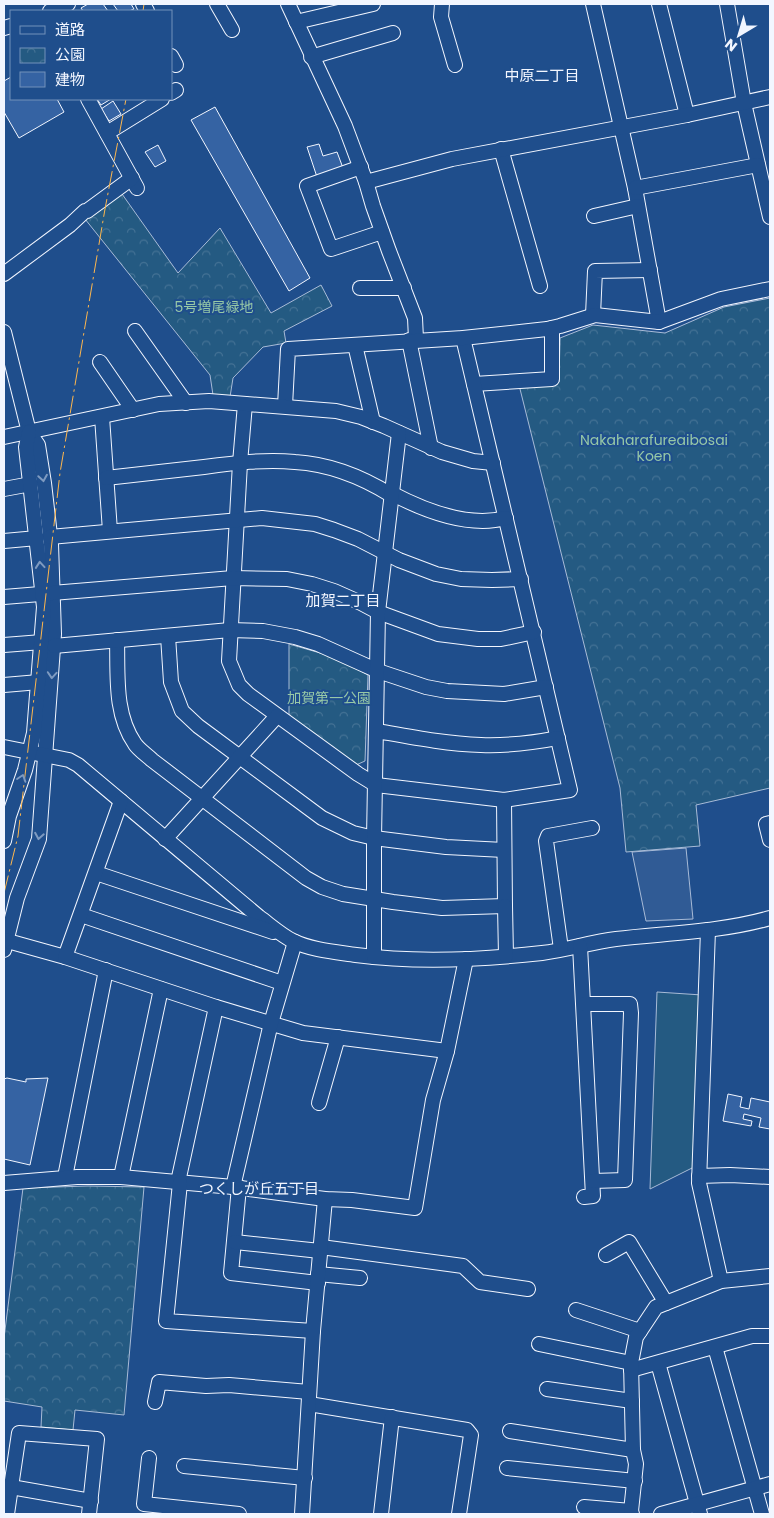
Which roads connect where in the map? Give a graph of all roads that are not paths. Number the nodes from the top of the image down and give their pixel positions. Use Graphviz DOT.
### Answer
graph roads {
  1 [pos="68,4"];
  2 [pos="217,4"];
  3 [pos="288,4"];
  4 [pos="373,4"];
  5 [pos="442,4"];
  6 [pos="593,4"];
  7 [pos="659,4"];
  8 [pos="727,4"];
  9 [pos="53,10"];
  10 [pos="296,22"];
  11 [pos="232,30"];
  12 [pos="393,33"];
  13 [pos="311,57"];
  14 [pos="455,65"];
  15 [pos="770,97"];
  16 [pos="89,100"];
  17 [pos="160,100"];
  18 [pos="744,103"];
  19 [pos="687,115"];
  20 [pos="622,127"];
  21 [pos="107,132"];
  22 [pos="501,149"];
  23 [pos="758,166"];
  24 [pos="361,167"];
  25 [pos="366,182"];
  26 [pos="635,188"];
  27 [pos="638,206"];
  28 [pos="594,216"];
  29 [pos="770,217"];
  30 [pos="382,232"];
  31 [pos="650,270"];
  32 [pos="4,274"];
  33 [pos="540,286"];
  34 [pos="360,288"];
  35 [pos="404,288"];
  36 [pos="770,290"];
  37 [pos="593,315"];
  38 [pos="659,322"];
  39 [pos="552,328"];
  40 [pos="134,331"];
  41 [pos="4,332"];
  42 [pos="464,338"];
  43 [pos="413,340"];
  44 [pos="355,345"];
  45 [pos="100,362"];
  46 [pos="474,384"];
  47 [pos="186,402"];
  48 [pos="245,404"];
  49 [pos="284,406"];
  50 [pos="133,410"];
  51 [pos="102,417"];
  52 [pos="373,422"];
  53 [pos="29,432"];
  54 [pos="399,433"];
  55 [pos="4,437"];
  56 [pos="431,448"];
  57 [pos="493,462"];
  58 [pos="240,463"];
  59 [pos="106,478"];
  60 [pos="31,484"];
  61 [pos="4,489"];
  62 [pos="391,494"];
  63 [pos="506,518"];
  64 [pos="238,519"];
  65 [pos="110,532"];
  66 [pos="44,538"];
  67 [pos="4,541"];
  68 [pos="384,552"];
  69 [pos="233,578"];
  70 [pos="520,579"];
  71 [pos="48,592"];
  72 [pos="4,597"];
  73 [pos="378,612"];
  74 [pos="230,630"];
  75 [pos="534,632"];
  76 [pos="168,636"];
  77 [pos="117,640"];
  78 [pos="48,644"];
  79 [pos="4,645"];
  80 [pos="378,671"];
  81 [pos="39,682"];
  82 [pos="4,685"];
  83 [pos="546,687"];
  84 [pos="277,716"];
  85 [pos="376,731"];
  86 [pos="558,738"];
  87 [pos="4,747"];
  88 [pos="29,753"];
  89 [pos="45,755"];
  90 [pos="241,757"];
  91 [pos="376,785"];
  92 [pos="202,798"];
  93 [pos="504,800"];
  94 [pos="121,801"];
  95 [pos="8,807"];
  96 [pos="770,823"];
  97 [pos="592,828"];
  98 [pos="374,838"];
  99 [pos="165,839"];
  100 [pos="770,840"];
  101 [pos="4,841"];
  102 [pos="504,850"];
  103 [pos="96,873"];
  104 [pos="375,899"];
  105 [pos="505,906"];
  106 [pos="80,915"];
  107 [pos="770,918"];
  108 [pos="708,930"];
  109 [pos="289,939"];
  110 [pos="5,944"];
  111 [pos="580,946"];
  112 [pos="561,949"];
  113 [pos="506,956"];
  114 [pos="65,957"];
  115 [pos="374,957"];
  116 [pos="466,959"];
  117 [pos="106,970"];
  118 [pos="282,982"];
  119 [pos="161,989"];
  120 [pos="584,1004"];
  121 [pos="216,1007"];
  122 [pos="271,1024"];
  123 [pos="338,1037"];
  124 [pos="447,1051"];
  125 [pos="319,1103"];
  126 [pos="699,1176"];
  127 [pos="121,1177"];
  128 [pos="770,1177"];
  129 [pos="65,1178"];
  130 [pos="593,1180"];
  131 [pos="179,1182"];
  132 [pos="4,1183"];
  133 [pos="236,1187"];
  134 [pos="584,1197"];
  135 [pos="325,1199"];
  136 [pos="235,1242"];
  137 [pos="320,1249"];
  138 [pos="606,1255"];
  139 [pos="770,1276"];
  140 [pos="318,1278"];
  141 [pos="360,1278"];
  142 [pos="721,1280"];
  143 [pos="528,1289"];
  144 [pos="666,1303"];
  145 [pos="576,1310"];
  146 [pos="313,1331"];
  147 [pos="640,1331"];
  148 [pos="770,1336"];
  149 [pos="538,1344"];
  150 [pos="715,1347"];
  151 [pos="658,1363"];
  152 [pos="631,1367"];
  153 [pos="547,1389"];
  154 [pos="309,1398"];
  155 [pos="632,1401"];
  156 [pos="155,1402"];
  157 [pos="392,1417"];
  158 [pos="510,1431"];
  159 [pos="633,1450"];
  160 [pos="149,1458"];
  161 [pos="184,1466"];
  162 [pos="507,1468"];
  163 [pos="304,1478"];
  164 [pos="634,1481"];
  165 [pos="770,1484"];
  166 [pos="11,1487"];
  167 [pos="755,1489"];
  168 [pos="584,1507"];
  169 [pos="90,1508"];
  170 [pos="698,1509"];
  171 [pos="608,1511"];
  172 [pos="631,1512"];
  173 [pos="7,1514"];
  174 [pos="239,1514"];
  175 [pos="302,1514"];
  176 [pos="381,1514"];
  177 [pos="459,1514"];
  178 [pos="662,1514"];
  179 [pos="762,1514"];
  1 -- 9 [label="street"];
  2 -- 11 [label="street"];
  3 -- 10 [label="street"];
  4 -- 10 [label="street"];
  5 -- 14 [label="street"];
  6 -- 20 [label="street"];
  7 -- 19 [label="street"];
  8 -- 18 [label="street"];
  10 -- 13 [label="street"];
  12 -- 13 [label="street"];
  13 -- 24 [label="street"];
  15 -- 18 [label="street"];
  16 -- 21 [label="street"];
  17 -- 21 [label="street"];
  18 -- 19 [label="street"];
  18 -- 23 [label="street"];
  19 -- 20 [label="street"];
  20 -- 22 [label="street"];
  20 -- 26 [label="street"];
  21 -- 32 [label="street"];
  22 -- 25 [label="street"];
  22 -- 33 [label="street"];
  23 -- 26 [label="street"];
  23 -- 29 [label="street"];
  24 -- 25 [label="street"];
  24 -- 30 [label="street"];
  25 -- 30 [label="street"];
  26 -- 27 [label="street"];
  27 -- 28 [label="street"];
  27 -- 31 [label="street"];
  30 -- 35 [label="street"];
  31 -- 37 [label="street"];
  31 -- 38 [label="street"];
  34 -- 35 [label="street"];
  35 -- 43 [label="street"];
  36 -- 38 [label="street"];
  37 -- 38 [label="street"];
  37 -- 39 [label="street"];
  39 -- 42 [label="street"];
  39 -- 46 [label="street"];
  40 -- 47 [label="street"];
  41 -- 53 [label="street"];
  42 -- 43 [label="street"];
  42 -- 46 [label="street"];
  43 -- 44 [label="street"];
  43 -- 56 [label="street"];
  44 -- 49 [label="street"];
  44 -- 52 [label="street"];
  45 -- 50 [label="street"];
  46 -- 57 [label="street"];
  47 -- 48 [label="street"];
  47 -- 50 [label="street"];
  48 -- 49 [label="street"];
  48 -- 58 [label="street"];
  49 -- 52 [label="street"];
  50 -- 51 [label="street"];
  51 -- 53 [label="street"];
  51 -- 59 [label="street"];
  52 -- 54 [label="street"];
  53 -- 55 [label="street"];
  53 -- 60 [label="street"];
  53 -- 66 [label="street, one-way"];
  54 -- 56 [label="street"];
  54 -- 62 [label="street"];
  56 -- 57 [label="street"];
  57 -- 63 [label="street"];
  58 -- 59 [label="street"];
  58 -- 62 [label="street"];
  58 -- 64 [label="street"];
  59 -- 65 [label="street"];
  60 -- 61 [label="street"];
  60 -- 66 [label="street"];
  62 -- 63 [label="street"];
  62 -- 68 [label="street"];
  63 -- 70 [label="street"];
  64 -- 65 [label="street"];
  64 -- 68 [label="street"];
  64 -- 69 [label="street"];
  65 -- 66 [label="street"];
  66 -- 67 [label="street"];
  66 -- 71 [label="street"];
  68 -- 70 [label="street"];
  68 -- 73 [label="street"];
  69 -- 71 [label="street"];
  69 -- 73 [label="street"];
  69 -- 74 [label="street"];
  70 -- 75 [label="street"];
  71 -- 72 [label="street"];
  71 -- 78 [label="street"];
  73 -- 75 [label="street"];
  73 -- 80 [label="street"];
  74 -- 76 [label="street"];
  74 -- 80 [label="street"];
  74 -- 84 [label="street"];
  75 -- 83 [label="street"];
  76 -- 77 [label="street"];
  76 -- 90 [label="street"];
  77 -- 78 [label="street"];
  77 -- 92 [label="street"];
  78 -- 79 [label="street"];
  78 -- 81 [label="street"];
  78 -- 89 [label="street, one-way"];
  80 -- 83 [label="street"];
  80 -- 85 [label="street"];
  81 -- 82 [label="street"];
  81 -- 88 [label="street"];
  83 -- 86 [label="street"];
  84 -- 90 [label="street"];
  84 -- 91 [label="street"];
  85 -- 86 [label="street"];
  85 -- 91 [label="street"];
  86 -- 93 [label="street"];
  87 -- 88 [label="street"];
  88 -- 89 [label="street"];
  95 -- 88 [label="street, one-way"];
  89 -- 94 [label="street"];
  89 -- 110 [label="street, one-way"];
  90 -- 92 [label="street"];
  90 -- 98 [label="street"];
  91 -- 93 [label="street"];
  91 -- 98 [label="street"];
  92 -- 99 [label="street"];
  92 -- 104 [label="street"];
  93 -- 102 [label="street"];
  94 -- 99 [label="street"];
  94 -- 103 [label="street"];
  95 -- 101 [label="street"];
  96 -- 100 [label="street"];
  97 -- 112 [label="street"];
  98 -- 102 [label="street"];
  98 -- 104 [label="street"];
  99 -- 109 [label="street"];
  102 -- 105 [label="street"];
  103 -- 106 [label="street"];
  103 -- 109 [label="street"];
  104 -- 105 [label="street"];
  104 -- 115 [label="street"];
  105 -- 113 [label="street"];
  106 -- 114 [label="street"];
  106 -- 118 [label="street"];
  107 -- 108 [label="street"];
  108 -- 111 [label="street"];
  108 -- 126 [label="street"];
  109 -- 115 [label="street"];
  109 -- 118 [label="street"];
  110 -- 114 [label="street"];
  111 -- 112 [label="street"];
  111 -- 120 [label="street"];
  112 -- 113 [label="street"];
  113 -- 116 [label="street"];
  114 -- 117 [label="street"];
  115 -- 116 [label="street"];
  116 -- 124 [label="street"];
  117 -- 119 [label="street"];
  117 -- 129 [label="street"];
  118 -- 122 [label="street"];
  119 -- 121 [label="street"];
  119 -- 127 [label="street"];
  120 -- 130 [label="street"];
  120 -- 130 [label="street"];
  121 -- 122 [label="street"];
  121 -- 131 [label="street"];
  122 -- 123 [label="street"];
  122 -- 133 [label="street"];
  123 -- 124 [label="street"];
  123 -- 125 [label="street"];
  124 -- 135 [label="street"];
  126 -- 128 [label="street"];
  126 -- 142 [label="street"];
  127 -- 129 [label="street"];
  127 -- 131 [label="street"];
  129 -- 132 [label="street"];
  130 -- 134 [label="street"];
  131 -- 133 [label="street"];
  131 -- 146 [label="street"];
  133 -- 135 [label="street"];
  133 -- 136 [label="street"];
  135 -- 137 [label="street"];
  136 -- 137 [label="street"];
  136 -- 140 [label="street"];
  137 -- 140 [label="street"];
  137 -- 143 [label="street"];
  138 -- 144 [label="street"];
  139 -- 142 [label="street"];
  140 -- 141 [label="street"];
  140 -- 146 [label="street"];
  142 -- 144 [label="street"];
  144 -- 147 [label="street"];
  145 -- 147 [label="street"];
  146 -- 154 [label="street"];
  147 -- 152 [label="street"];
  148 -- 150 [label="street"];
  149 -- 152 [label="street"];
  150 -- 151 [label="street"];
  150 -- 167 [label="street"];
  151 -- 152 [label="street"];
  151 -- 170 [label="street"];
  152 -- 155 [label="street"];
  153 -- 155 [label="street"];
  154 -- 156 [label="street"];
  154 -- 157 [label="street"];
  154 -- 163 [label="street"];
  155 -- 159 [label="street"];
  157 -- 176 [label="street"];
  157 -- 177 [label="street"];
  158 -- 159 [label="street"];
  159 -- 164 [label="street"];
  160 -- 174 [label="street"];
  161 -- 163 [label="street"];
  162 -- 164 [label="street"];
  163 -- 175 [label="street"];
  164 -- 172 [label="street"];
  165 -- 167 [label="street"];
  166 -- 169 [label="street"];
  166 -- 169 [label="street"];
  166 -- 173 [label="street"];
  167 -- 170 [label="street"];
  167 -- 179 [label="street"];
  168 -- 171 [label="street"];
  170 -- 178 [label="street"];
  171 -- 172 [label="street"];
}
